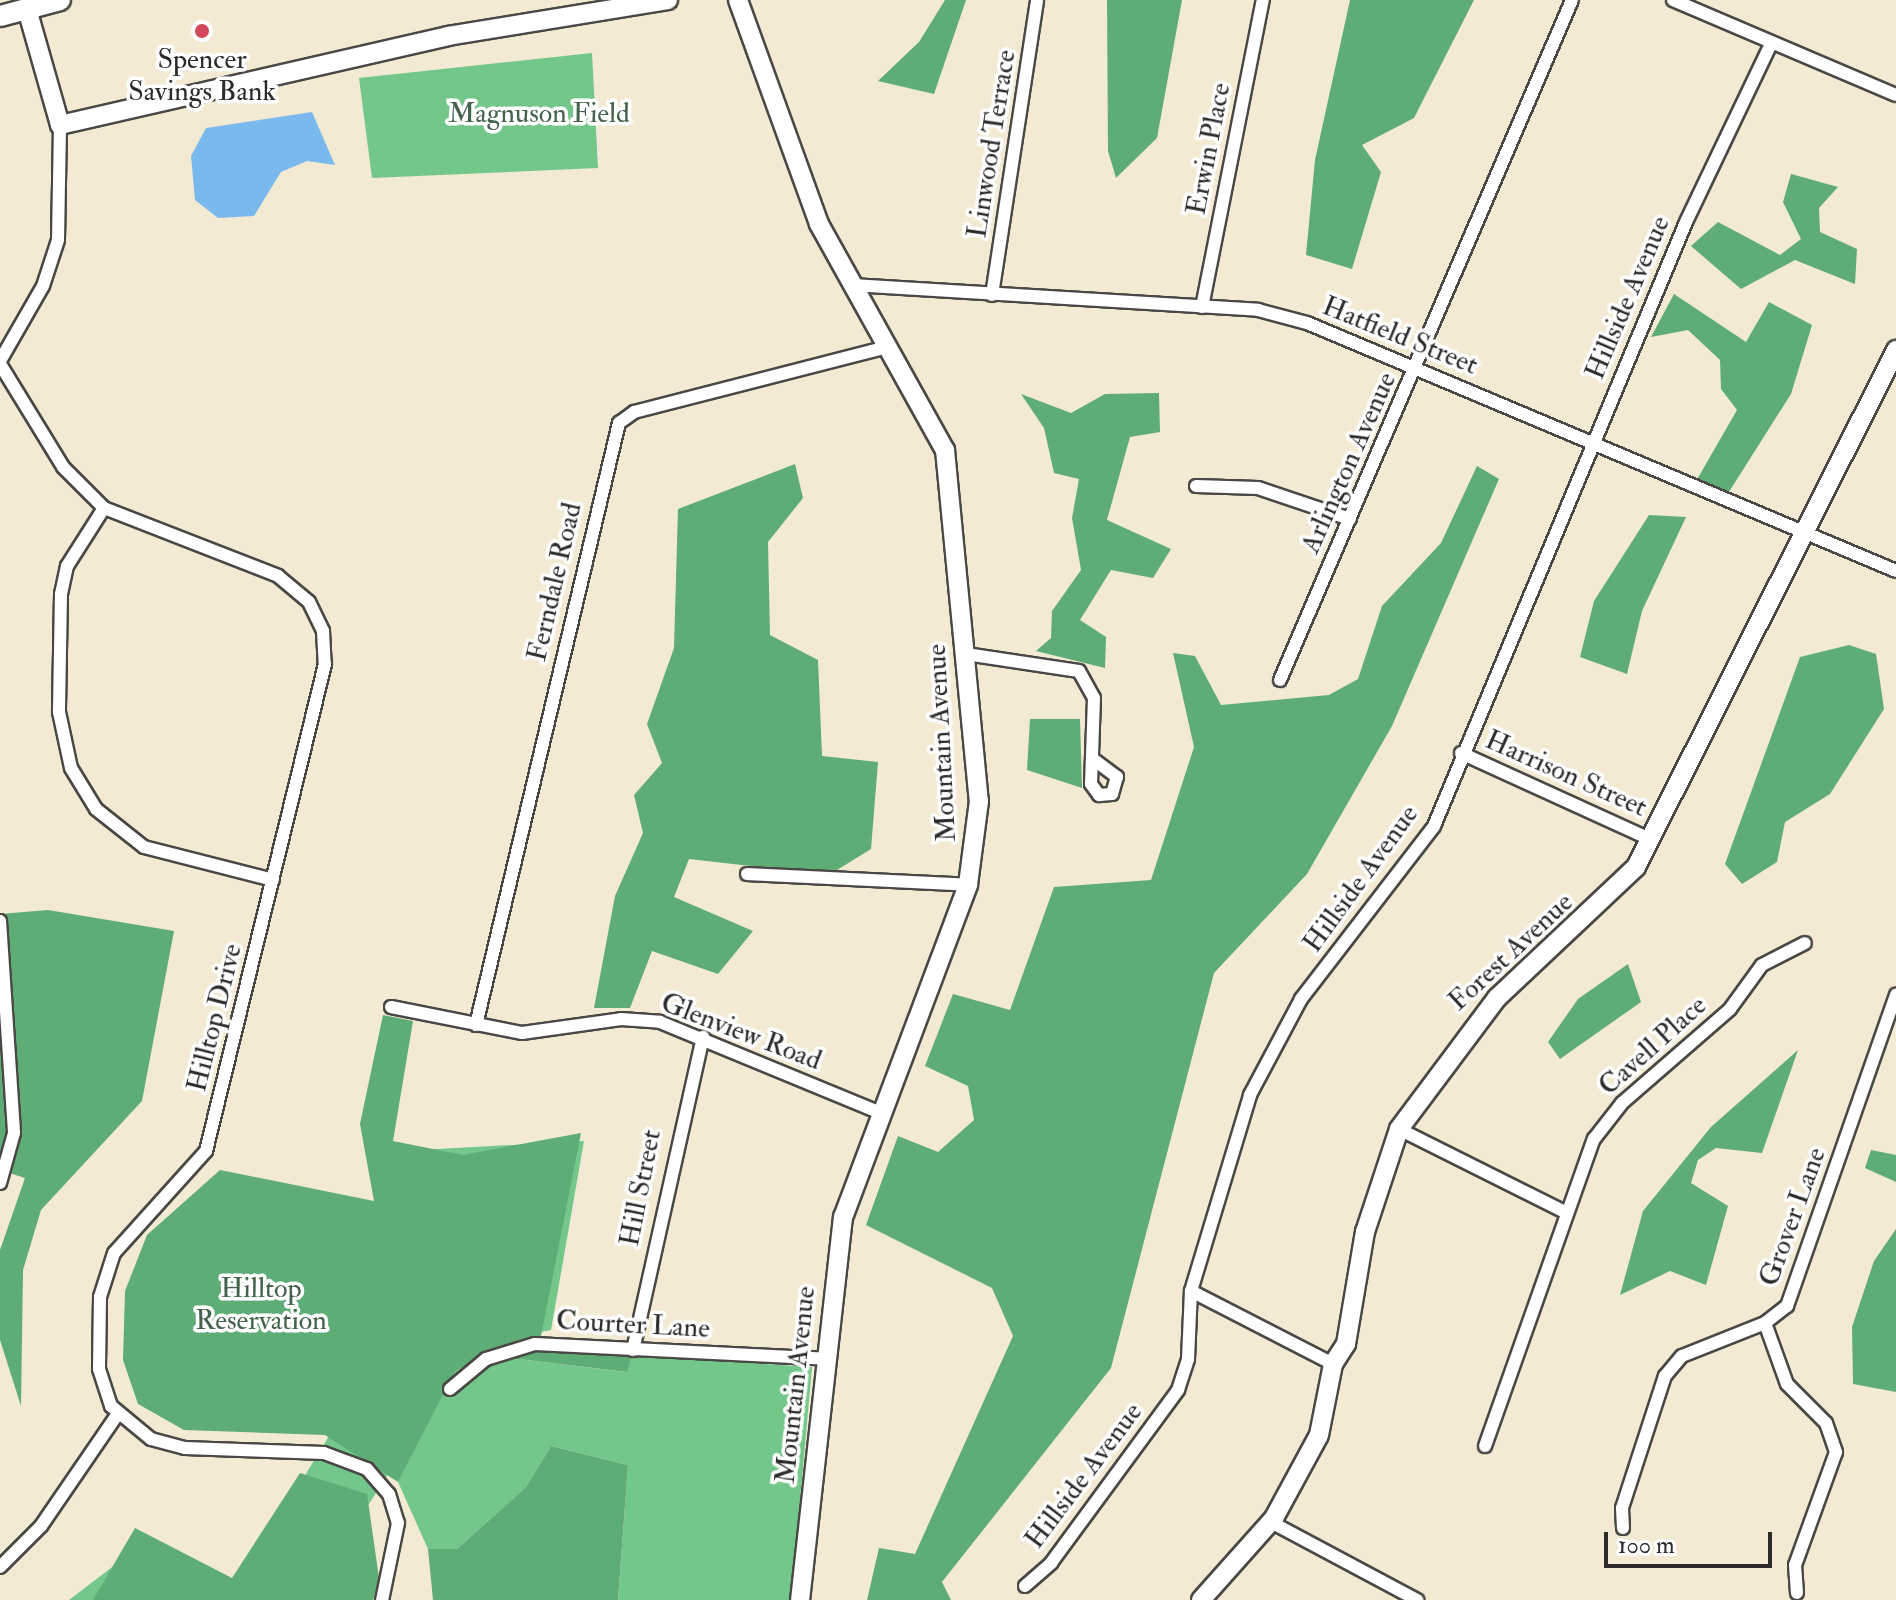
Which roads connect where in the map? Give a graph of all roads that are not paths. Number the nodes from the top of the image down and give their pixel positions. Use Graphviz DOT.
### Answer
graph roads {
  1 [pos="60,0"];
  2 [pos="668,0"];
  3 [pos="738,0"];
  4 [pos="1037,0"];
  5 [pos="1263,0"];
  6 [pos="1572,0"];
  7 [pos="1673,0"];
  8 [pos="27,9"];
  9 [pos="0,16"];
  10 [pos="1772,42"];
  11 [pos="1896,95"];
  12 [pos="60,125"];
  13 [pos="852,285"];
  14 [pos="992,295"];
  15 [pos="1202,307"];
  16 [pos="887,347"];
  17 [pos="1896,350"];
  18 [pos="0,362"];
  19 [pos="1417,368"];
  20 [pos="1592,443"];
  21 [pos="1196,486"];
  22 [pos="104,508"];
  23 [pos="1350,519"];
  24 [pos="1802,532"];
  25 [pos="1896,571"];
  26 [pos="966,654"];
  27 [pos="1280,680"];
  28 [pos="1461,753"];
  29 [pos="1093,759"];
  30 [pos="1650,839"];
  31 [pos="747,874"];
  32 [pos="273,880"];
  33 [pos="968,885"];
  34 [pos="0,921"];
  35 [pos="1805,943"];
  36 [pos="1896,994"];
  37 [pos="391,1007"];
  38 [pos="476,1025"];
  39 [pos="703,1037"];
  40 [pos="881,1113"];
  41 [pos="1399,1129"];
  42 [pos="0,1183"];
  43 [pos="1565,1212"];
  44 [pos="1191,1291"];
  45 [pos="1765,1323"];
  46 [pos="633,1350"];
  47 [pos="827,1359"];
  48 [pos="1333,1364"];
  49 [pos="450,1389"];
  50 [pos="117,1415"];
  51 [pos="1485,1446"];
  52 [pos="1271,1522"];
  53 [pos="1623,1528"];
  54 [pos="0,1567"];
  55 [pos="1025,1586"];
  56 [pos="1797,1593"];
  57 [pos="382,1600"];
  58 [pos="800,1600"];
  59 [pos="1201,1600"];
  60 [pos="1417,1600"];
  1 -- 8 [label="main road"];
  2 -- 12 [label="street"];
  3 -- 13 [label="street, Mountain Avenue"];
  4 -- 14 [label="street, Linwood Terrace"];
  5 -- 15 [label="street, Erwin Place"];
  6 -- 19 [label="street, Arlington Avenue"];
  7 -- 10 [label="street"];
  8 -- 9 [label="main road"];
  8 -- 12 [label="street"];
  10 -- 11 [label="street"];
  10 -- 20 [label="street, Hillside Avenue"];
  12 -- 18 [label="street"];
  13 -- 14 [label="street, Hatfield Street"];
  13 -- 16 [label="street, Mountain Avenue"];
  14 -- 15 [label="street, Hatfield Street"];
  15 -- 19 [label="street, Hatfield Street"];
  16 -- 26 [label="street, Mountain Avenue"];
  16 -- 38 [label="street, Ferndale Road"];
  17 -- 24 [label="street, Forest Avenue"];
  18 -- 22 [label="street, Hilltop Drive"];
  19 -- 20 [label="street, Hatfield Street"];
  19 -- 23 [label="street, Arlington Avenue"];
  20 -- 24 [label="street, Hatfield Street"];
  20 -- 28 [label="street, Hillside Avenue"];
  21 -- 23 [label="street"];
  22 -- 32 [label="street, Hilltop Drive"];
  22 -- 32 [label="street"];
  23 -- 27 [label="street, Arlington Avenue"];
  24 -- 25 [label="street, Hatfield Street"];
  24 -- 30 [label="street, Forest Avenue"];
  26 -- 29 [label="street"];
  26 -- 33 [label="street, Mountain Avenue"];
  28 -- 30 [label="street, Harrison Street"];
  28 -- 44 [label="street, Hillside Avenue"];
  30 -- 41 [label="street, Forest Avenue"];
  31 -- 33 [label="street"];
  32 -- 50 [label="street, Hilltop Drive"];
  33 -- 40 [label="street, Mountain Avenue"];
  34 -- 42 [label="street"];
  35 -- 43 [label="street, Cavell Place"];
  36 -- 45 [label="street, Grover Lane"];
  37 -- 38 [label="street, Glenview Road"];
  38 -- 39 [label="street, Glenview Road"];
  39 -- 40 [label="street, Glenview Road"];
  39 -- 46 [label="street, Hill Street"];
  40 -- 47 [label="street, Mountain Avenue"];
  41 -- 43 [label="street"];
  41 -- 48 [label="street, Forest Avenue"];
  43 -- 51 [label="street, Cavell Place"];
  44 -- 48 [label="street"];
  44 -- 55 [label="street, Hillside Avenue"];
  45 -- 53 [label="street, Grover Lane"];
  45 -- 56 [label="street"];
  46 -- 47 [label="street, Courter Lane"];
  46 -- 49 [label="street, Courter Lane"];
  47 -- 58 [label="street, Mountain Avenue"];
  48 -- 52 [label="street, Forest Avenue"];
  50 -- 54 [label="street"];
  50 -- 57 [label="street, Hilltop Drive"];
  52 -- 59 [label="street, Forest Avenue"];
  52 -- 60 [label="street"];
}
